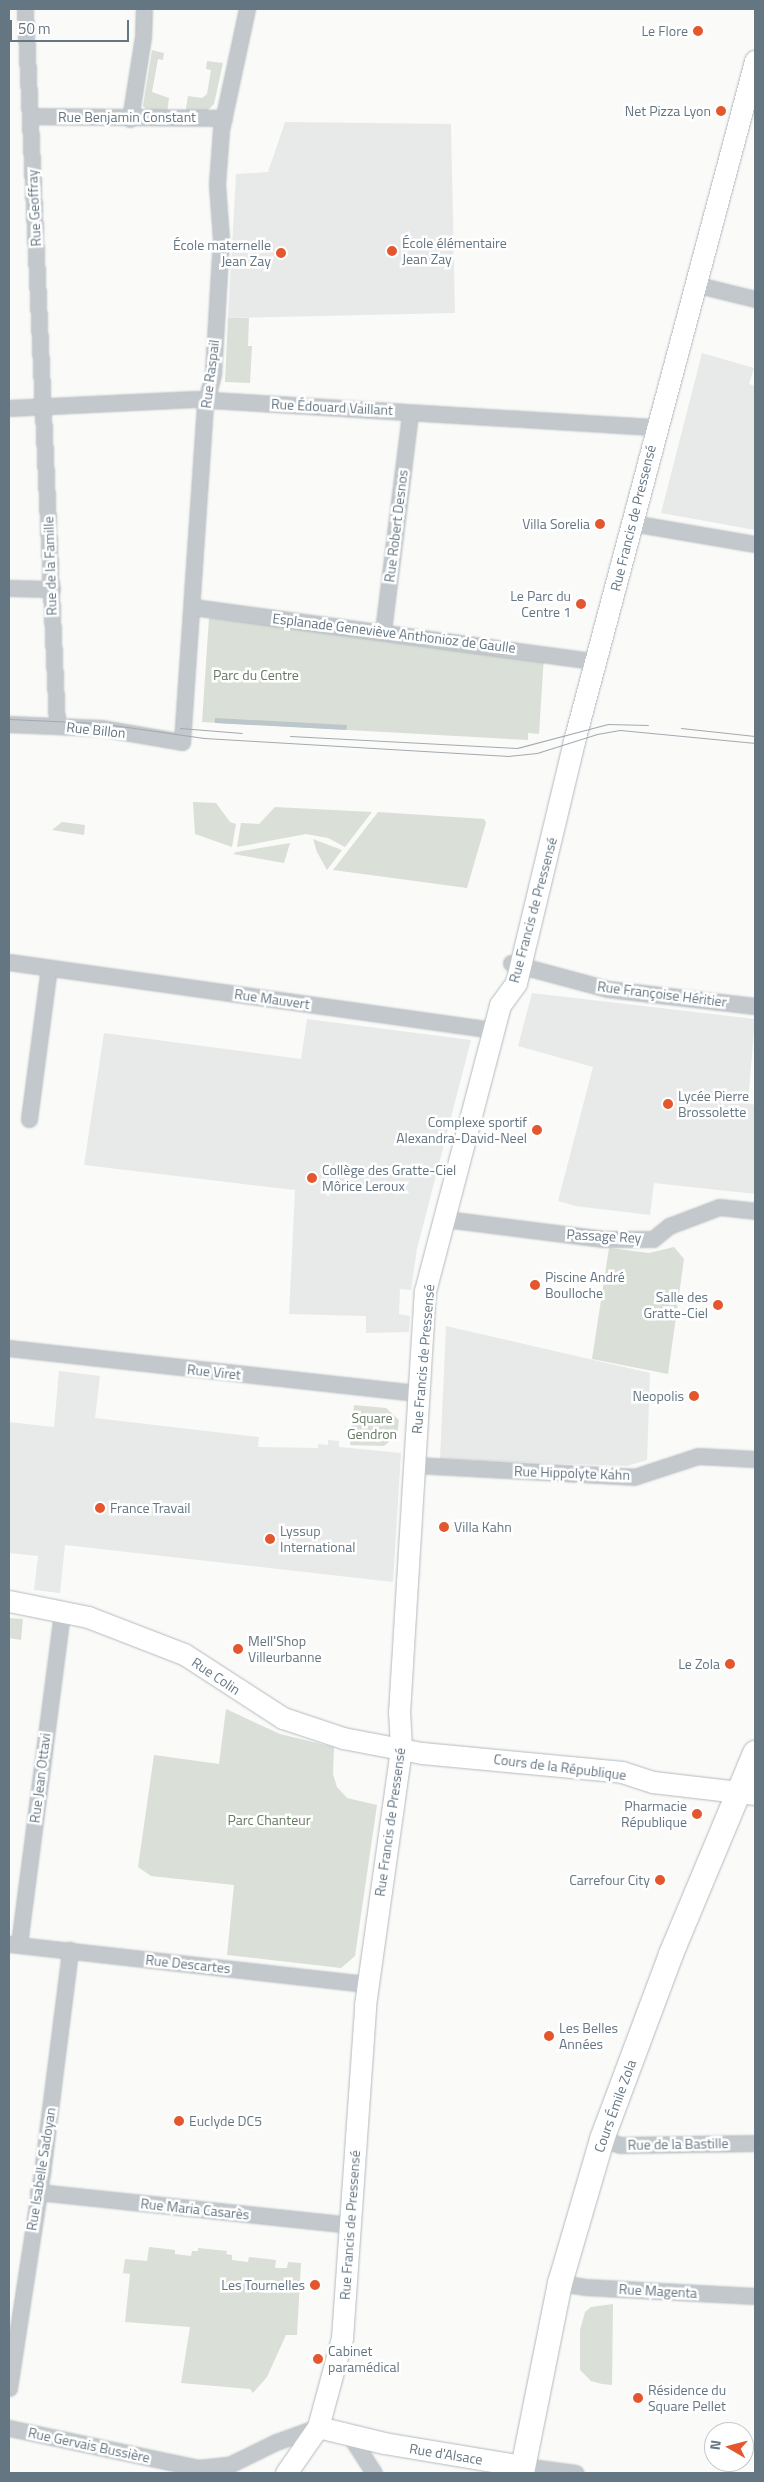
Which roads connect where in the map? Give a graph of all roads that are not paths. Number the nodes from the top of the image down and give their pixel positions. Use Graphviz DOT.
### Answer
graph roads {
  1 [pos="25,9"];
  2 [pos="144,9"];
  3 [pos="247,9"];
  4 [pos="755,61"];
  5 [pos="30,116"];
  6 [pos="224,118"];
  7 [pos="130,119"];
  8 [pos="694,284"];
  9 [pos="755,299"];
  10 [pos="206,400"];
  11 [pos="44,406"];
  12 [pos="9,408"];
  13 [pos="409,421"];
  14 [pos="656,427"];
  15 [pos="632,523"];
  16 [pos="755,544"];
  17 [pos="9,588"];
  18 [pos="52,589"];
  19 [pos="193,607"];
  20 [pos="383,631"];
  21 [pos="595,662"];
  22 [pos="9,724"];
  23 [pos="56,726"];
  24 [pos="182,742"];
  25 [pos="9,962"];
  26 [pos="516,964"];
  27 [pos="49,968"];
  28 [pos="755,1006"];
  29 [pos="494,1030"];
  30 [pos="29,1119"];
  31 [pos="755,1211"];
  32 [pos="445,1219"];
  33 [pos="9,1348"];
  34 [pos="419,1393"];
  35 [pos="755,1459"];
  36 [pos="415,1465"];
  37 [pos="9,1601"];
  38 [pos="62,1611"];
  39 [pos="401,1748"];
  40 [pos="422,1753"];
  41 [pos="755,1753"];
  42 [pos="748,1792"];
  43 [pos="14,1944"];
  44 [pos="70,1950"];
  45 [pos="368,1984"];
  46 [pos="602,2139"];
  47 [pos="755,2143"];
  48 [pos="38,2192"];
  49 [pos="351,2225"];
  50 [pos="560,2283"];
  51 [pos="755,2296"];
  52 [pos="9,2388"];
  53 [pos="318,2427"];
  54 [pos="11,2433"];
  55 [pos="350,2436"];
  56 [pos="523,2470"];
  57 [pos="201,2471"];
  58 [pos="286,2473"];
  59 [pos="374,2473"];
  60 [pos="576,2473"];
  1 -- 5 [label="street, Rue Geoffray"];
  2 -- 7 [label="street"];
  3 -- 6 [label="street, Rue Raspail"];
  4 -- 8 [label="street, Rue Francis de Pressensé"];
  5 -- 7 [label="street, Rue Benjamin Constant"];
  5 -- 11 [label="street, Rue Geoffray"];
  6 -- 7 [label="street, Rue Benjamin Constant"];
  6 -- 10 [label="street, Rue Raspail"];
  8 -- 9 [label="street"];
  8 -- 14 [label="street, Rue Francis de Pressensé"];
  10 -- 11 [label="street, Rue Édouard Vaillant"];
  10 -- 14 [label="street, Rue Édouard Vaillant"];
  10 -- 19 [label="street, Rue Raspail"];
  11 -- 12 [label="street, Rue Édouard Vaillant"];
  11 -- 18 [label="street, Rue de la Famille"];
  13 -- 20 [label="street, Rue Robert Desnos"];
  14 -- 15 [label="street, Rue Francis de Pressensé"];
  15 -- 16 [label="street"];
  15 -- 21 [label="street, Rue Francis de Pressensé"];
  17 -- 18 [label="street"];
  18 -- 23 [label="street, Rue de la Famille"];
  19 -- 20 [label="street, Esplanade Geneviève Anthonioz de Gaulle"];
  19 -- 24 [label="street, Rue Raspail"];
  20 -- 21 [label="street, Esplanade Geneviève Anthonioz de Gaulle"];
  21 -- 26 [label="street, Rue Francis de Pressensé"];
  22 -- 23 [label="street, Rue Billon"];
  23 -- 24 [label="street, Rue Billon"];
  25 -- 27 [label="street, Rue Mauvert"];
  26 -- 28 [label="street, Rue Françoise Héritier"];
  26 -- 29 [label="street, Rue Francis de Pressensé"];
  27 -- 29 [label="street, Rue Mauvert"];
  27 -- 30 [label="street"];
  29 -- 32 [label="street, Rue Francis de Pressensé"];
  31 -- 32 [label="street, Passage Rey"];
  32 -- 34 [label="street, Rue Francis de Pressensé"];
  33 -- 34 [label="street, Rue Viret"];
  34 -- 36 [label="street, Rue Francis de Pressensé"];
  35 -- 36 [label="street, Rue Hippolyte Kahn"];
  36 -- 39 [label="street, Rue Francis de Pressensé"];
  37 -- 38 [label="street, Rue Colin"];
  38 -- 39 [label="street, Rue Colin"];
  38 -- 43 [label="street, Rue Jean Ottavi"];
  39 -- 40 [label="street, Rue Colin"];
  39 -- 45 [label="street, Rue Francis de Pressensé"];
  40 -- 42 [label="street, Cours de la République"];
  41 -- 42 [label="main road, Cours Émile Zola"];
  42 -- 46 [label="main road, Cours Émile Zola"];
  43 -- 44 [label="street, Rue Descartes"];
  44 -- 45 [label="street, Rue Descartes"];
  44 -- 48 [label="street, Rue Isabelle Sadoyan"];
  45 -- 49 [label="street, Rue Francis de Pressensé"];
  46 -- 47 [label="street, Rue de la Bastille"];
  46 -- 50 [label="main road, Cours Émile Zola"];
  48 -- 49 [label="street, Rue Maria Casarès"];
  48 -- 52 [label="street, Rue Isabelle Sadoyan"];
  49 -- 53 [label="street, Rue Francis de Pressensé"];
  50 -- 51 [label="street, Rue Magenta"];
  50 -- 56 [label="main road, Cours Émile Zola"];
  53 -- 55 [label="street, Rue d'Alsace"];
  53 -- 57 [label="street, Rue Gervais Bussière"];
  53 -- 58 [label="street, Rue Francis de Pressensé"];
  54 -- 57 [label="street, Rue Gervais Bussière"];
  55 -- 56 [label="street, Rue d'Alsace"];
  55 -- 59 [label="street"];
  56 -- 60 [label="street, Rue d'Alsace"];
}
